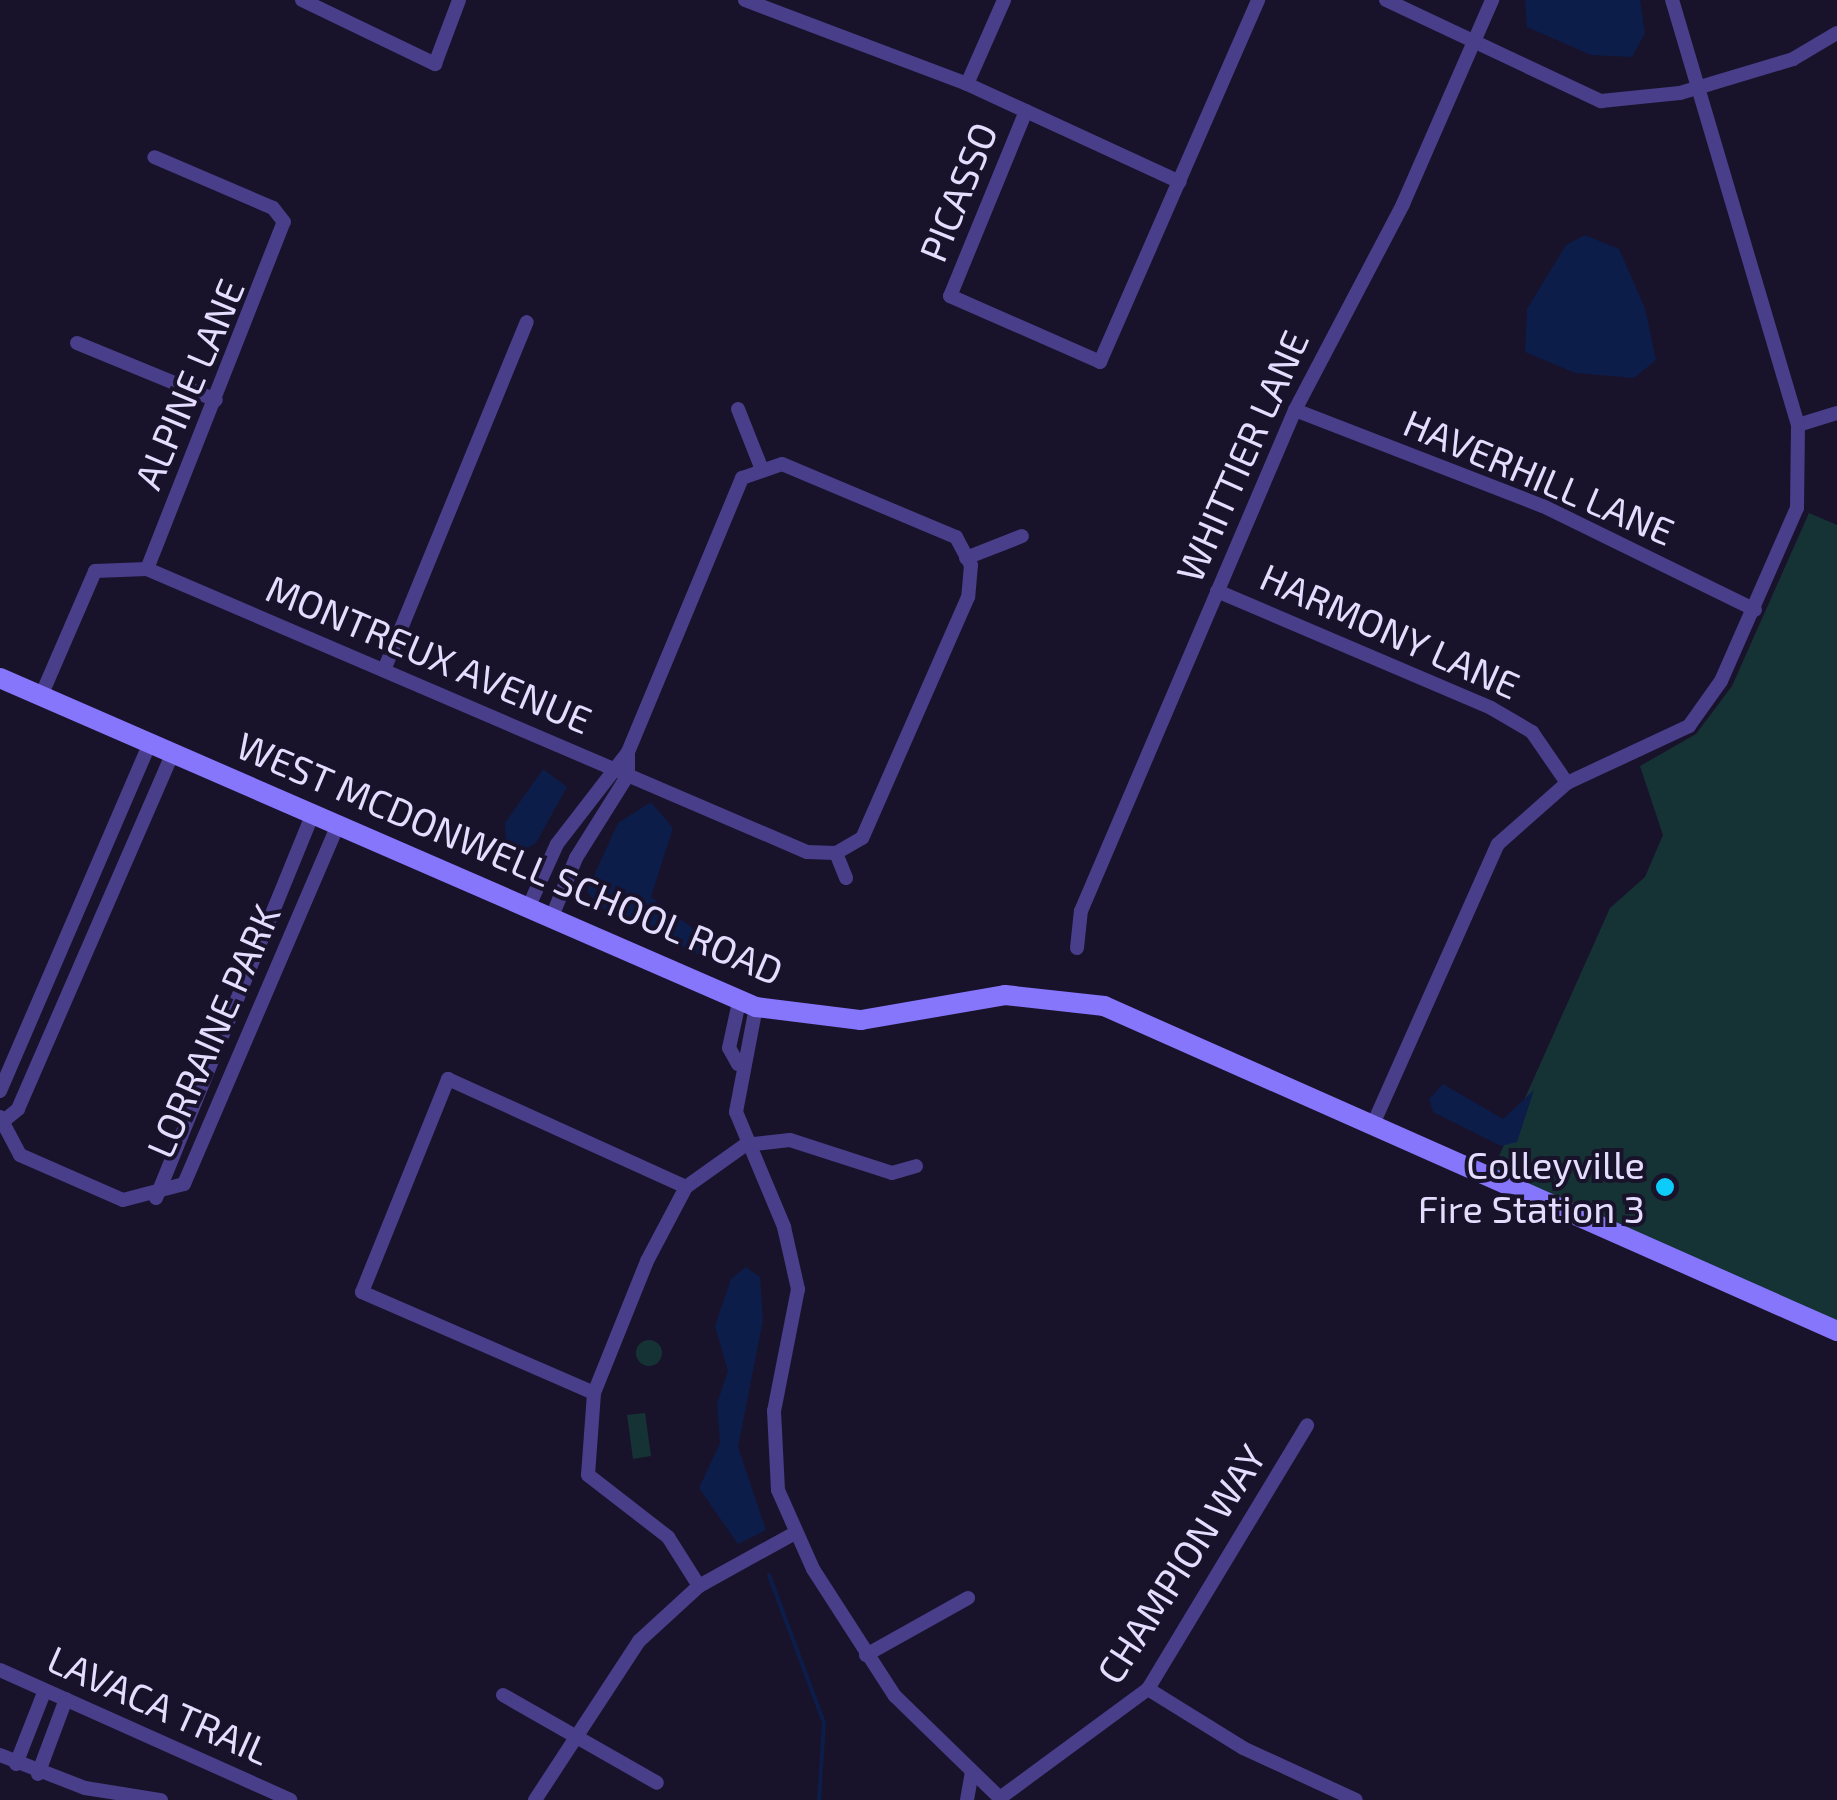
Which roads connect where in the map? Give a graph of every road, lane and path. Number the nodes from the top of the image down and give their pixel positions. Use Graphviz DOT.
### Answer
graph roads {
  1 [pos="302,0"];
  2 [pos="459,0"];
  3 [pos="745,0"];
  4 [pos="791,0"];
  5 [pos="1004,0"];
  6 [pos="1258,0"];
  7 [pos="1386,0"];
  8 [pos="1492,0"];
  9 [pos="1672,0"];
  10 [pos="784,16"];
  11 [pos="1837,33"];
  12 [pos="1472,46"];
  13 [pos="967,84"];
  14 [pos="1696,88"];
  15 [pos="1026,111"];
  16 [pos="154,157"];
  17 [pos="1180,182"];
  18 [pos="527,322"];
  19 [pos="78,342"];
  20 [pos="216,400"];
  21 [pos="738,409"];
  22 [pos="1295,410"];
  23 [pos="1837,413"];
  24 [pos="1798,425"];
  25 [pos="762,468"];
  26 [pos="1022,536"];
  27 [pos="966,558"];
  28 [pos="148,569"];
  29 [pos="1217,591"];
  30 [pos="1754,610"];
  31 [pos="384,670"];
  32 [pos="0,678"];
  33 [pos="42,696"];
  34 [pos="150,743"];
  35 [pos="172,752"];
  36 [pos="628,752"];
  37 [pos="611,768"];
  38 [pos="628,775"];
  39 [pos="1568,783"];
  40 [pos="127,798"];
  41 [pos="149,807"];
  42 [pos="312,814"];
  43 [pos="338,825"];
  44 [pos="836,853"];
  45 [pos="291,865"];
  46 [pos="316,876"];
  47 [pos="846,878"];
  48 [pos="528,908"];
  49 [pos="551,919"];
  50 [pos="1077,948"];
  51 [pos="748,1004"];
  52 [pos="0,1091"];
  53 [pos="1,1120"];
  54 [pos="1374,1122"];
  55 [pos="745,1145"];
  56 [pos="916,1166"];
  57 [pos="686,1187"];
  58 [pos="156,1198"];
  59 [pos="1837,1331"];
  60 [pos="594,1393"];
  61 [pos="1306,1425"];
  62 [pos="795,1533"];
  63 [pos="699,1586"];
  64 [pos="968,1598"];
  65 [pos="866,1655"];
  66 [pos="0,1670"];
  67 [pos="46,1690"];
  68 [pos="1148,1690"];
  69 [pos="502,1695"];
  70 [pos="66,1698"];
  71 [pos="574,1736"];
  72 [pos="0,1755"];
  73 [pos="16,1764"];
  74 [pos="972,1772"];
  75 [pos="38,1774"];
  76 [pos="657,1783"];
  77 [pos="84,1794"];
  78 [pos="1001,1799"];
  79 [pos="161,1800"];
  80 [pos="290,1800"];
  81 [pos="536,1800"];
  82 [pos="966,1800"];
  83 [pos="1356,1800"];
  1 -- 2 [label="street"];
  3 -- 10 [label="street"];
  4 -- 10 [label="street"];
  5 -- 13 [label="street"];
  6 -- 17 [label="street"];
  7 -- 12 [label="street"];
  8 -- 12 [label="street, WHITTIER LANE"];
  9 -- 14 [label="street"];
  10 -- 13 [label="street"];
  11 -- 14 [label="street"];
  12 -- 14 [label="street"];
  12 -- 22 [label="street, WHITTIER LANE"];
  13 -- 15 [label="street"];
  14 -- 24 [label="street"];
  15 -- 17 [label="street"];
  15 -- 17 [label="street, PICASSO"];
  16 -- 20 [label="street, ALPINE LANE"];
  18 -- 31 [label="street"];
  19 -- 20 [label="street"];
  20 -- 28 [label="street, ALPINE LANE"];
  21 -- 25 [label="street"];
  22 -- 29 [label="street, WHITTIER LANE"];
  22 -- 30 [label="street, HAVERHILL LANE"];
  23 -- 24 [label="street"];
  24 -- 30 [label="street"];
  25 -- 27 [label="street"];
  25 -- 36 [label="street"];
  26 -- 27 [label="street"];
  27 -- 44 [label="street"];
  28 -- 31 [label="street, MONTREUX AVENUE"];
  28 -- 33 [label="street, MONTREUX AVENUE"];
  29 -- 39 [label="street, HARMONY LANE"];
  29 -- 50 [label="street, WHITTIER LANE"];
  30 -- 39 [label="street"];
  31 -- 37 [label="street, MONTREUX AVENUE"];
  32 -- 33 [label="main road, WEST MCDONWELL SCHOOL ROAD"];
  33 -- 34 [label="main road, WEST MCDONWELL SCHOOL ROAD"];
  34 -- 35 [label="main road, WEST MCDONWELL SCHOOL ROAD"];
  34 -- 40 [label="street"];
  35 -- 41 [label="street"];
  35 -- 42 [label="main road, WEST MCDONWELL SCHOOL ROAD"];
  36 -- 37 [label="street"];
  36 -- 38 [label="street"];
  37 -- 38 [label="street, MONTREUX AVENUE"];
  37 -- 48 [label="street"];
  38 -- 44 [label="street, MONTREUX AVENUE"];
  38 -- 49 [label="street"];
  39 -- 54 [label="street"];
  40 -- 41 [label="street"];
  40 -- 52 [label="street"];
  41 -- 53 [label="street"];
  42 -- 43 [label="main road, WEST MCDONWELL SCHOOL ROAD"];
  42 -- 45 [label="street, LORRAINE PARK"];
  43 -- 46 [label="street, LORRAINE PARK"];
  43 -- 48 [label="main road, WEST MCDONWELL SCHOOL ROAD"];
  44 -- 47 [label="street"];
  45 -- 46 [label="street"];
  45 -- 58 [label="street, LORRAINE PARK"];
  46 -- 58 [label="street, LORRAINE PARK"];
  48 -- 49 [label="main road, WEST MCDONWELL SCHOOL ROAD"];
  49 -- 51 [label="main road, WEST MCDONWELL SCHOOL ROAD"];
  51 -- 54 [label="main road, WEST MCDONWELL SCHOOL ROAD"];
  51 -- 55 [label="street"];
  53 -- 58 [label="street"];
  54 -- 59 [label="main road, WEST MCDONWELL SCHOOL ROAD"];
  55 -- 56 [label="street"];
  55 -- 57 [label="street"];
  55 -- 62 [label="street"];
  57 -- 60 [label="street"];
  57 -- 60 [label="street"];
  60 -- 63 [label="street"];
  61 -- 68 [label="street, CHAMPION WAY"];
  62 -- 63 [label="street"];
  62 -- 65 [label="street"];
  63 -- 71 [label="street"];
  64 -- 65 [label="street"];
  65 -- 74 [label="street"];
  66 -- 67 [label="street, LAVACA TRAIL"];
  67 -- 70 [label="street, LAVACA TRAIL"];
  67 -- 73 [label="street"];
  68 -- 78 [label="street, CHAMPION WAY"];
  68 -- 83 [label="street"];
  69 -- 71 [label="street"];
  70 -- 75 [label="street"];
  70 -- 80 [label="street, LAVACA TRAIL"];
  71 -- 76 [label="street"];
  71 -- 81 [label="street"];
  72 -- 73 [label="street"];
  73 -- 75 [label="street"];
  74 -- 78 [label="street"];
  74 -- 82 [label="street"];
  75 -- 77 [label="street"];
  77 -- 79 [label="street"];
}
